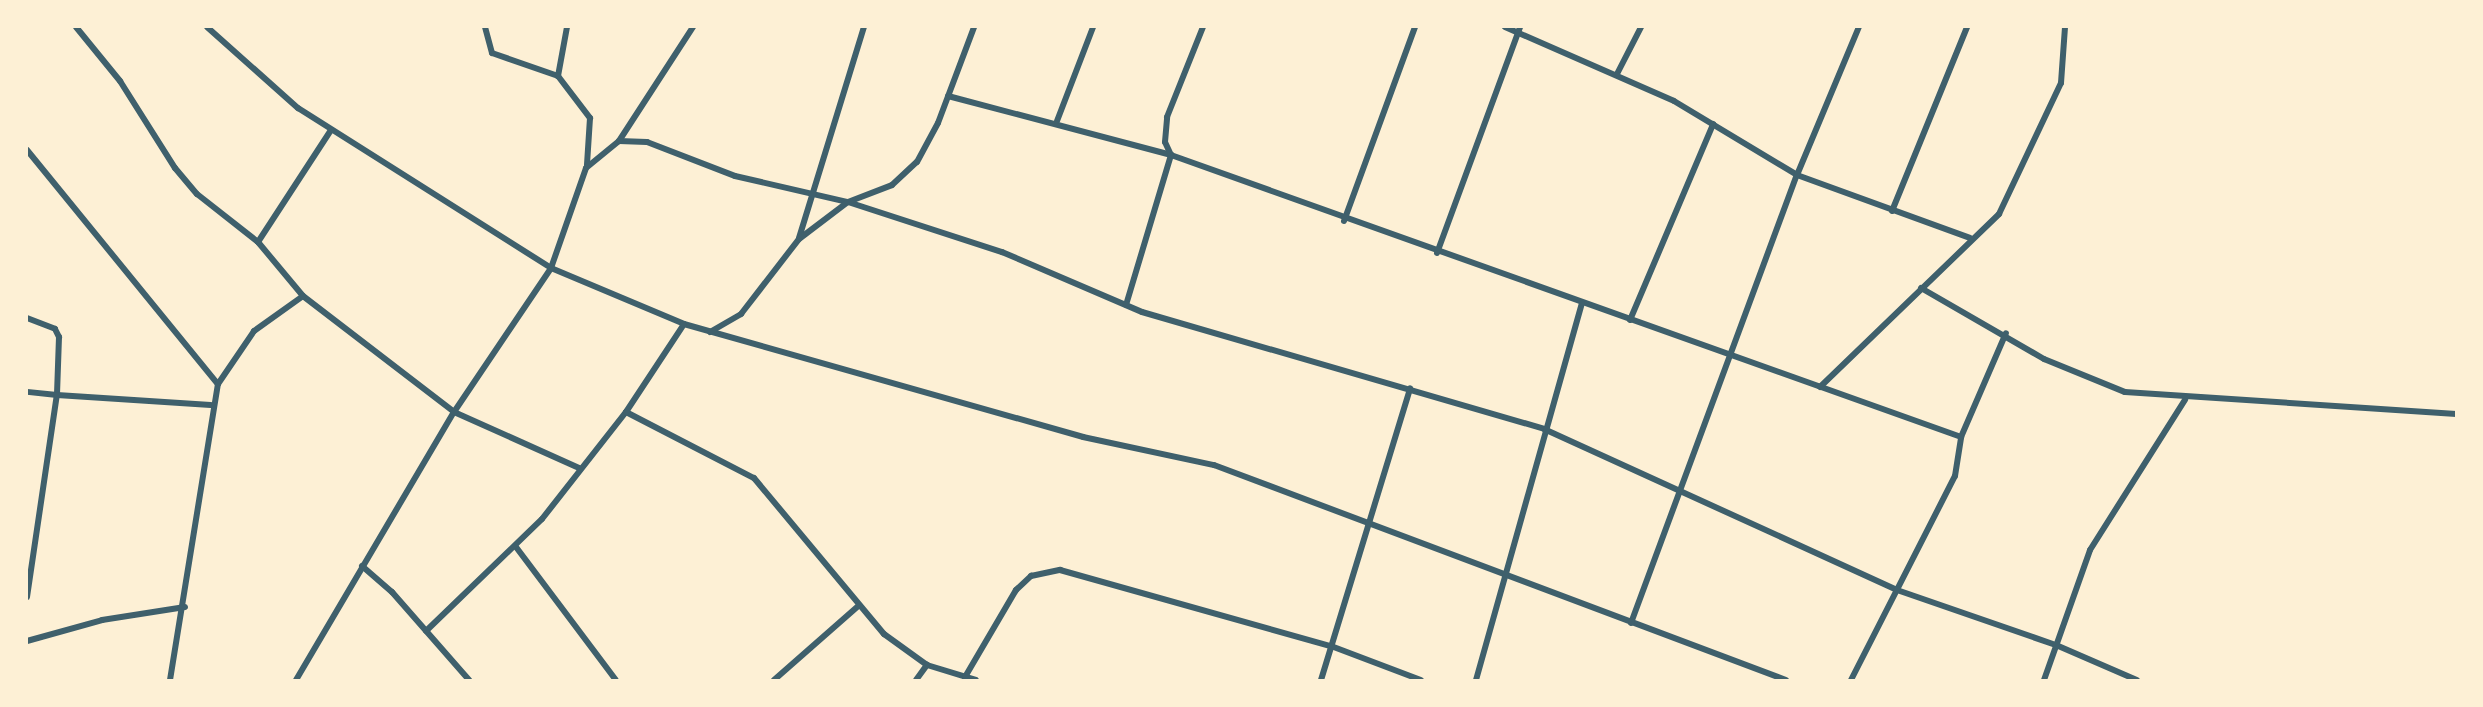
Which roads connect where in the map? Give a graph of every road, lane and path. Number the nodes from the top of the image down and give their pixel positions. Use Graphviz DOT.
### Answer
graph roads {
  1 [pos="76,27"];
  2 [pos="207,27"];
  3 [pos="485,27"];
  4 [pos="567,27"];
  5 [pos="693,27"];
  6 [pos="864,27"];
  7 [pos="974,27"];
  8 [pos="1093,27"];
  9 [pos="1203,27"];
  10 [pos="1414,27"];
  11 [pos="1505,27"];
  12 [pos="1641,27"];
  13 [pos="1859,27"];
  14 [pos="1967,27"];
  15 [pos="2065,27"];
  16 [pos="1519,30"];
  17 [pos="1617,74"];
  18 [pos="558,76"];
  19 [pos="948,96"];
  20 [pos="1057,120"];
  21 [pos="1713,124"];
  22 [pos="331,130"];
  23 [pos="619,141"];
  24 [pos="27,150"];
  25 [pos="1171,155"];
  26 [pos="586,168"];
  27 [pos="1797,175"];
  28 [pos="812,195"];
  29 [pos="848,202"];
  30 [pos="1892,211"];
  31 [pos="1344,220"];
  32 [pos="1970,238"];
  33 [pos="799,239"];
  34 [pos="258,242"];
  35 [pos="1437,253"];
  36 [pos="550,268"];
  37 [pos="1920,288"];
  38 [pos="303,296"];
  39 [pos="1582,304"];
  40 [pos="1126,305"];
  41 [pos="27,318"];
  42 [pos="1630,320"];
  43 [pos="684,324"];
  44 [pos="709,332"];
  45 [pos="2006,333"];
  46 [pos="1730,354"];
  47 [pos="218,384"];
  48 [pos="1820,387"];
  49 [pos="1410,388"];
  50 [pos="27,392"];
  51 [pos="57,395"];
  52 [pos="2185,400"];
  53 [pos="210,405"];
  54 [pos="454,412"];
  55 [pos="626,412"];
  56 [pos="2456,414"];
  57 [pos="1544,429"];
  58 [pos="1961,437"];
  59 [pos="579,468"];
  60 [pos="1678,486"];
  61 [pos="1367,525"];
  62 [pos="516,547"];
  63 [pos="362,566"];
  64 [pos="1507,576"];
  65 [pos="1897,590"];
  66 [pos="27,597"];
  67 [pos="857,607"];
  68 [pos="184,608"];
  69 [pos="1631,623"];
  70 [pos="426,631"];
  71 [pos="27,641"];
  72 [pos="2056,645"];
  73 [pos="1331,646"];
  74 [pos="927,664"];
  75 [pos="965,677"];
  76 [pos="170,680"];
  77 [pos="296,680"];
  78 [pos="469,680"];
  79 [pos="616,680"];
  80 [pos="774,680"];
  81 [pos="916,680"];
  82 [pos="976,680"];
  83 [pos="1321,680"];
  84 [pos="1421,680"];
  85 [pos="1476,680"];
  86 [pos="1786,680"];
  87 [pos="1851,680"];
  88 [pos="2044,680"];
  89 [pos="2137,680"];
  1 -- 34 [label="street"];
  2 -- 22 [label="street"];
  3 -- 18 [label="street"];
  4 -- 18 [label="street"];
  5 -- 23 [label="street"];
  6 -- 28 [label="street"];
  7 -- 19 [label="street"];
  8 -- 20 [label="street"];
  9 -- 25 [label="street"];
  10 -- 31 [label="street"];
  11 -- 16 [label="street"];
  12 -- 17 [label="street"];
  13 -- 27 [label="street"];
  14 -- 30 [label="street"];
  15 -- 32 [label="street"];
  16 -- 17 [label="street"];
  16 -- 35 [label="street"];
  17 -- 21 [label="street"];
  18 -- 26 [label="street"];
  19 -- 20 [label="street"];
  19 -- 29 [label="street"];
  20 -- 25 [label="street"];
  21 -- 27 [label="street"];
  21 -- 42 [label="street"];
  22 -- 34 [label="street"];
  22 -- 36 [label="street"];
  23 -- 26 [label="street"];
  23 -- 28 [label="street"];
  24 -- 47 [label="street"];
  25 -- 31 [label="street"];
  25 -- 40 [label="street"];
  26 -- 36 [label="street"];
  27 -- 30 [label="street"];
  27 -- 46 [label="street"];
  28 -- 29 [label="street"];
  28 -- 33 [label="street"];
  29 -- 33 [label="street"];
  29 -- 40 [label="street"];
  30 -- 32 [label="street"];
  31 -- 35 [label="street"];
  32 -- 37 [label="street"];
  33 -- 44 [label="street"];
  34 -- 38 [label="street"];
  35 -- 39 [label="street"];
  36 -- 43 [label="street"];
  36 -- 54 [label="street"];
  37 -- 45 [label="street"];
  37 -- 48 [label="street"];
  38 -- 47 [label="street"];
  38 -- 54 [label="street"];
  39 -- 42 [label="street"];
  39 -- 57 [label="street"];
  40 -- 49 [label="street"];
  41 -- 51 [label="street"];
  42 -- 46 [label="street"];
  43 -- 44 [label="street"];
  43 -- 55 [label="street"];
  44 -- 61 [label="street"];
  45 -- 52 [label="street"];
  45 -- 58 [label="street"];
  46 -- 48 [label="street"];
  46 -- 60 [label="street"];
  47 -- 53 [label="street"];
  48 -- 58 [label="street"];
  49 -- 57 [label="street"];
  49 -- 61 [label="street"];
  50 -- 51 [label="street"];
  51 -- 53 [label="street"];
  51 -- 66 [label="street"];
  52 -- 56 [label="street"];
  52 -- 72 [label="street"];
  53 -- 68 [label="street"];
  54 -- 59 [label="street"];
  54 -- 63 [label="street"];
  55 -- 59 [label="street"];
  55 -- 67 [label="street"];
  57 -- 60 [label="street"];
  57 -- 64 [label="street"];
  58 -- 65 [label="street"];
  59 -- 62 [label="street"];
  60 -- 65 [label="street"];
  60 -- 69 [label="street"];
  61 -- 64 [label="street"];
  61 -- 73 [label="street"];
  62 -- 70 [label="street"];
  62 -- 79 [label="street"];
  63 -- 70 [label="street"];
  63 -- 77 [label="street"];
  64 -- 69 [label="street"];
  64 -- 85 [label="street"];
  65 -- 72 [label="street"];
  65 -- 87 [label="street"];
  67 -- 74 [label="street"];
  67 -- 80 [label="street"];
  68 -- 71 [label="street"];
  68 -- 76 [label="street"];
  69 -- 86 [label="street"];
  70 -- 78 [label="street"];
  72 -- 88 [label="street"];
  72 -- 89 [label="street"];
  73 -- 75 [label="street"];
  73 -- 83 [label="street"];
  73 -- 84 [label="street"];
  74 -- 75 [label="street"];
  74 -- 81 [label="street"];
  75 -- 82 [label="street"];
}
